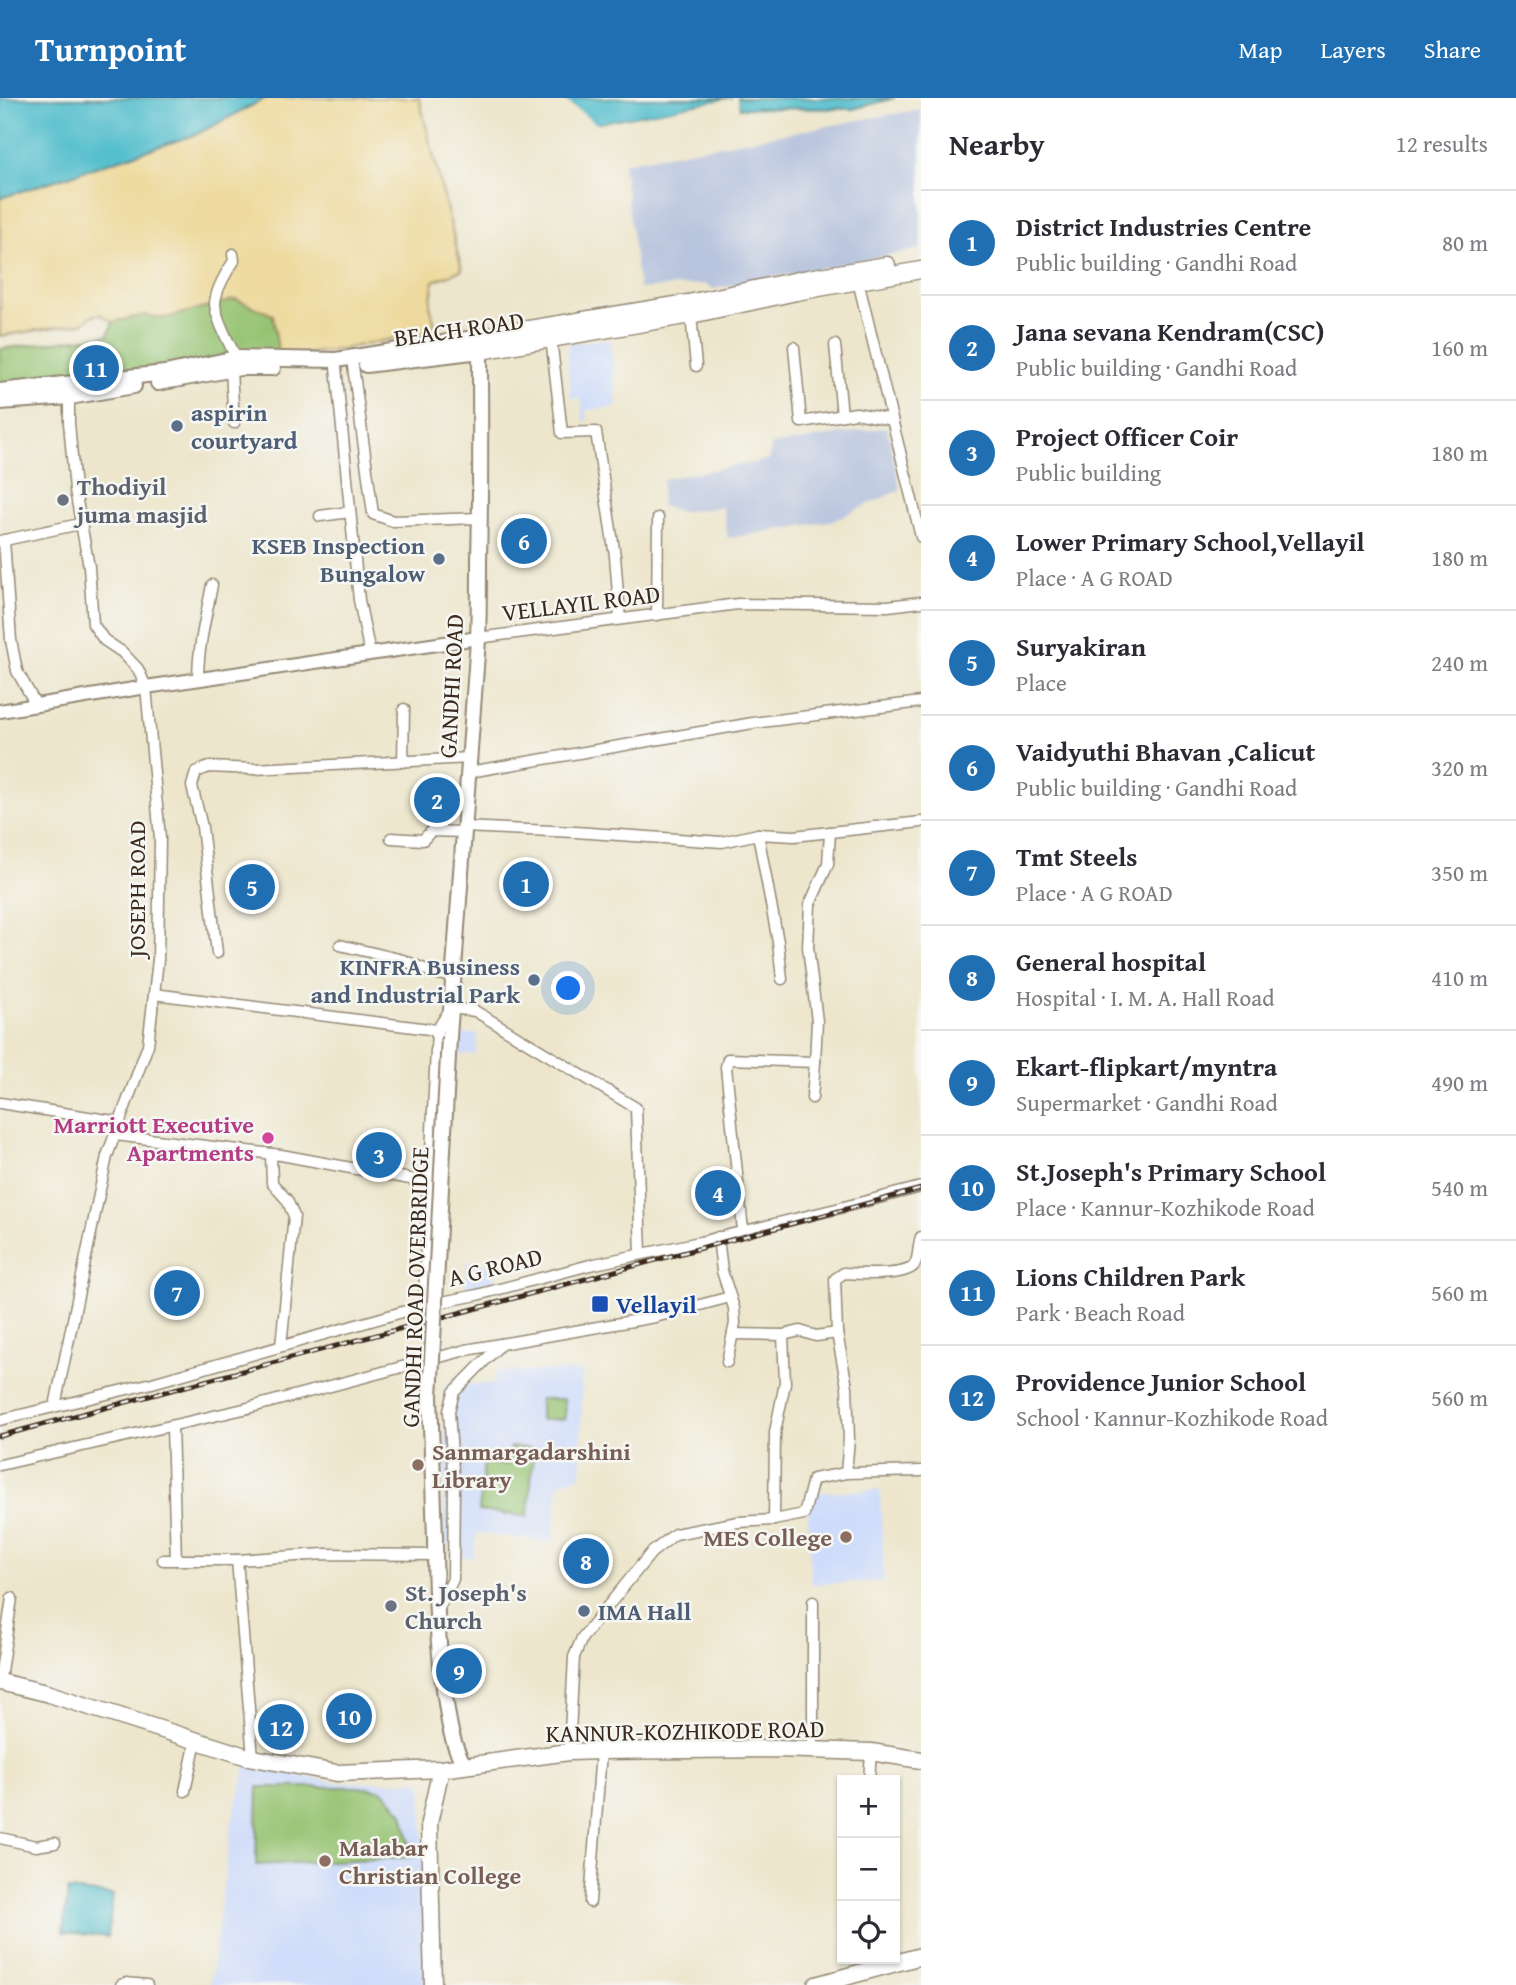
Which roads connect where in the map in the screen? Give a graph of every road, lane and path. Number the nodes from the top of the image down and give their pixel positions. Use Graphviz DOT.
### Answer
graph roads {
  1 [pos="233,254"];
  2 [pos="921,260"];
  3 [pos="921,270"];
  4 [pos="858,281"];
  5 [pos="691,315"];
  6 [pos="551,338"];
  7 [pos="480,344"];
  8 [pos="835,345"];
  9 [pos="794,347"];
  10 [pos="233,364"];
  11 [pos="336,366"];
  12 [pos="353,366"];
  13 [pos="696,366"];
  14 [pos="69,390"];
  15 [pos="0,391"];
  16 [pos="0,402"];
  17 [pos="842,415"];
  18 [pos="892,420"];
  19 [pos="234,423"];
  20 [pos="917,506"];
  21 [pos="350,512"];
  22 [pos="320,516"];
  23 [pos="480,518"];
  24 [pos="658,518"];
  25 [pos="80,524"];
  26 [pos="921,537"];
  27 [pos="2,540"];
  28 [pos="212,585"];
  29 [pos="921,602"];
  30 [pos="657,615"];
  31 [pos="620,619"];
  32 [pos="478,638"];
  33 [pos="370,654"];
  34 [pos="198,679"];
  35 [pos="146,687"];
  36 [pos="921,702"];
  37 [pos="36,705"];
  38 [pos="404,709"];
  39 [pos="0,711"];
  40 [pos="402,762"];
  41 [pos="469,765"];
  42 [pos="921,822"];
  43 [pos="463,830"];
  44 [pos="830,832"];
  45 [pos="758,834"];
  46 [pos="391,838"];
  47 [pos="340,945"];
  48 [pos="217,953"];
  49 [pos="453,976"];
  50 [pos="782,979"];
  51 [pos="154,994"];
  52 [pos="451,1008"];
  53 [pos="443,1033"];
  54 [pos="815,1062"];
  55 [pos="812,1098"];
  56 [pos="0,1103"];
  57 [pos="120,1122"];
  58 [pos="115,1135"];
  59 [pos="271,1154"];
  60 [pos="428,1180"];
  61 [pos="921,1187"];
  62 [pos="743,1231"];
  63 [pos="718,1237"];
  64 [pos="921,1237"];
  65 [pos="641,1254"];
  66 [pos="730,1297"];
  67 [pos="424,1306"];
  68 [pos="837,1333"];
  69 [pos="733,1334"];
  70 [pos="783,1335"];
  71 [pos="502,1344"];
  72 [pos="281,1346"];
  73 [pos="727,1362"];
  74 [pos="55,1406"];
  75 [pos="0,1420"];
  76 [pos="172,1426"];
  77 [pos="0,1465"];
  78 [pos="921,1471"];
  79 [pos="846,1473"];
  80 [pos="774,1520"];
  81 [pos="435,1555"];
  82 [pos="163,1560"];
  83 [pos="176,1560"];
  84 [pos="237,1560"];
  85 [pos="12,1598"];
  86 [pos="813,1602"];
  87 [pos="436,1613"];
  88 [pos="0,1680"];
  89 [pos="451,1740"];
  90 [pos="196,1741"];
  91 [pos="813,1750"];
  92 [pos="601,1751"];
  93 [pos="569,1752"];
  94 [pos="871,1752"];
  95 [pos="253,1758"];
  96 [pos="921,1760"];
  97 [pos="465,1766"];
  98 [pos="440,1769"];
  99 [pos="869,1775"];
  100 [pos="185,1791"];
  101 [pos="0,1838"];
  102 [pos="55,1843"];
  103 [pos="590,1902"];
  104 [pos="921,1956"];
  105 [pos="900,1959"];
  106 [pos="868,1964"];
  107 [pos="121,1985"];
  108 [pos="148,1985"];
  109 [pos="433,1985"];
  110 [pos="816,1985"];
  1 -- 10 [label="street"];
  2 -- 7 [label="main road"];
  3 -- 4 [label="main road, BEACH ROAD"];
  4 -- 5 [label="main road, BEACH ROAD"];
  4 -- 18 [label="street"];
  5 -- 6 [label="main road, BEACH ROAD"];
  5 -- 13 [label="street"];
  6 -- 7 [label="main road, BEACH ROAD"];
  6 -- 31 [label="street"];
  7 -- 10 [label="main road, BEACH ROAD"];
  7 -- 12 [label="main road, BEACH ROAD"];
  7 -- 23 [label="main road, GANDHI ROAD"];
  8 -- 17 [label="street"];
  9 -- 17 [label="street"];
  10 -- 11 [label="main road, BEACH ROAD"];
  10 -- 14 [label="main road, BEACH ROAD"];
  10 -- 19 [label="street"];
  11 -- 12 [label="main road, BEACH ROAD"];
  11 -- 21 [label="street"];
  12 -- 23 [label="street"];
  14 -- 15 [label="main road, BEACH ROAD"];
  14 -- 16 [label="main road, BEACH ROAD"];
  14 -- 25 [label="street, JOSEPH ROAD"];
  17 -- 18 [label="street"];
  18 -- 20 [label="street"];
  20 -- 26 [label="street"];
  21 -- 22 [label="street"];
  21 -- 33 [label="street"];
  23 -- 32 [label="main road, GANDHI ROAD"];
  24 -- 30 [label="street"];
  25 -- 27 [label="street"];
  25 -- 35 [label="street, JOSEPH ROAD"];
  27 -- 37 [label="street"];
  28 -- 34 [label="street"];
  29 -- 30 [label="street, VELLAYIL ROAD"];
  30 -- 31 [label="street, VELLAYIL ROAD"];
  31 -- 32 [label="street, VELLAYIL ROAD"];
  32 -- 33 [label="street, VELLAYIL ROAD"];
  32 -- 41 [label="main road, GANDHI ROAD"];
  33 -- 34 [label="street, VELLAYIL ROAD"];
  34 -- 35 [label="street, VELLAYIL ROAD"];
  35 -- 37 [label="street, VELLAYIL ROAD"];
  35 -- 51 [label="street, JOSEPH ROAD"];
  36 -- 41 [label="street"];
  37 -- 39 [label="street, VELLAYIL ROAD"];
  38 -- 40 [label="street"];
  40 -- 41 [label="street"];
  40 -- 48 [label="street"];
  41 -- 43 [label="main road, GANDHI ROAD"];
  42 -- 44 [label="street"];
  43 -- 45 [label="street"];
  43 -- 46 [label="street"];
  43 -- 49 [label="main road, GANDHI ROAD"];
  44 -- 45 [label="street"];
  44 -- 54 [label="street"];
  45 -- 50 [label="street"];
  47 -- 49 [label="street"];
  49 -- 52 [label="main road, GANDHI ROAD"];
  51 -- 53 [label="street"];
  51 -- 57 [label="street, JOSEPH ROAD"];
  52 -- 53 [label="main road, GANDHI ROAD"];
  52 -- 65 [label="street"];
  53 -- 60 [label="street"];
  53 -- 81 [label="main road, GANDHI ROAD OVERBRIDGE, bridge"];
  54 -- 55 [label="street"];
  54 -- 62 [label="street"];
  56 -- 57 [label="street"];
  57 -- 58 [label="street, JOSEPH ROAD"];
  58 -- 59 [label="street"];
  58 -- 74 [label="street, JOSEPH ROAD"];
  59 -- 60 [label="street"];
  59 -- 72 [label="street"];
  60 -- 67 [label="street"];
  61 -- 62 [label="street, A G ROAD"];
  62 -- 63 [label="street, A G ROAD"];
  63 -- 65 [label="street, A G ROAD"];
  63 -- 66 [label="street"];
  64 -- 68 [label="street"];
  65 -- 67 [label="street, A G ROAD"];
  66 -- 69 [label="street"];
  66 -- 71 [label="street"];
  67 -- 72 [label="street, A G ROAD"];
  68 -- 70 [label="street"];
  68 -- 79 [label="street"];
  69 -- 70 [label="street"];
  69 -- 73 [label="street"];
  70 -- 80 [label="street"];
  71 -- 76 [label="street"];
  71 -- 87 [label="street"];
  72 -- 74 [label="street, A G ROAD"];
  74 -- 75 [label="street, A G ROAD"];
  76 -- 77 [label="street"];
  76 -- 83 [label="street"];
  78 -- 79 [label="street"];
  79 -- 80 [label="street"];
  80 -- 93 [label="street"];
  81 -- 84 [label="street"];
  81 -- 87 [label="main road"];
  82 -- 83 [label="street"];
  83 -- 84 [label="street"];
  84 -- 95 [label="street"];
  85 -- 88 [label="street"];
  86 -- 91 [label="street"];
  87 -- 89 [label="main road"];
  88 -- 90 [label="main road, KANNUR-KOZHIKODE ROAD"];
  89 -- 97 [label="main road"];
  89 -- 98 [label="main road"];
  90 -- 95 [label="main road, KANNUR-KOZHIKODE ROAD"];
  90 -- 100 [label="street"];
  91 -- 92 [label="main road, KANNUR-KOZHIKODE ROAD"];
  91 -- 94 [label="main road, KANNUR-KOZHIKODE ROAD"];
  92 -- 93 [label="main road, KANNUR-KOZHIKODE ROAD"];
  92 -- 103 [label="street"];
  93 -- 97 [label="main road, KANNUR-KOZHIKODE ROAD"];
  94 -- 96 [label="main road, KANNUR-KOZHIKODE ROAD"];
  94 -- 99 [label="street"];
  95 -- 98 [label="main road, KANNUR-KOZHIKODE ROAD"];
  97 -- 98 [label="main road, KANNUR-KOZHIKODE ROAD"];
  98 -- 109 [label="main road"];
  101 -- 102 [label="street"];
  104 -- 105 [label="main road"];
  106 -- 110 [label="main road"];
  107 -- 108 [label="street"];
}
